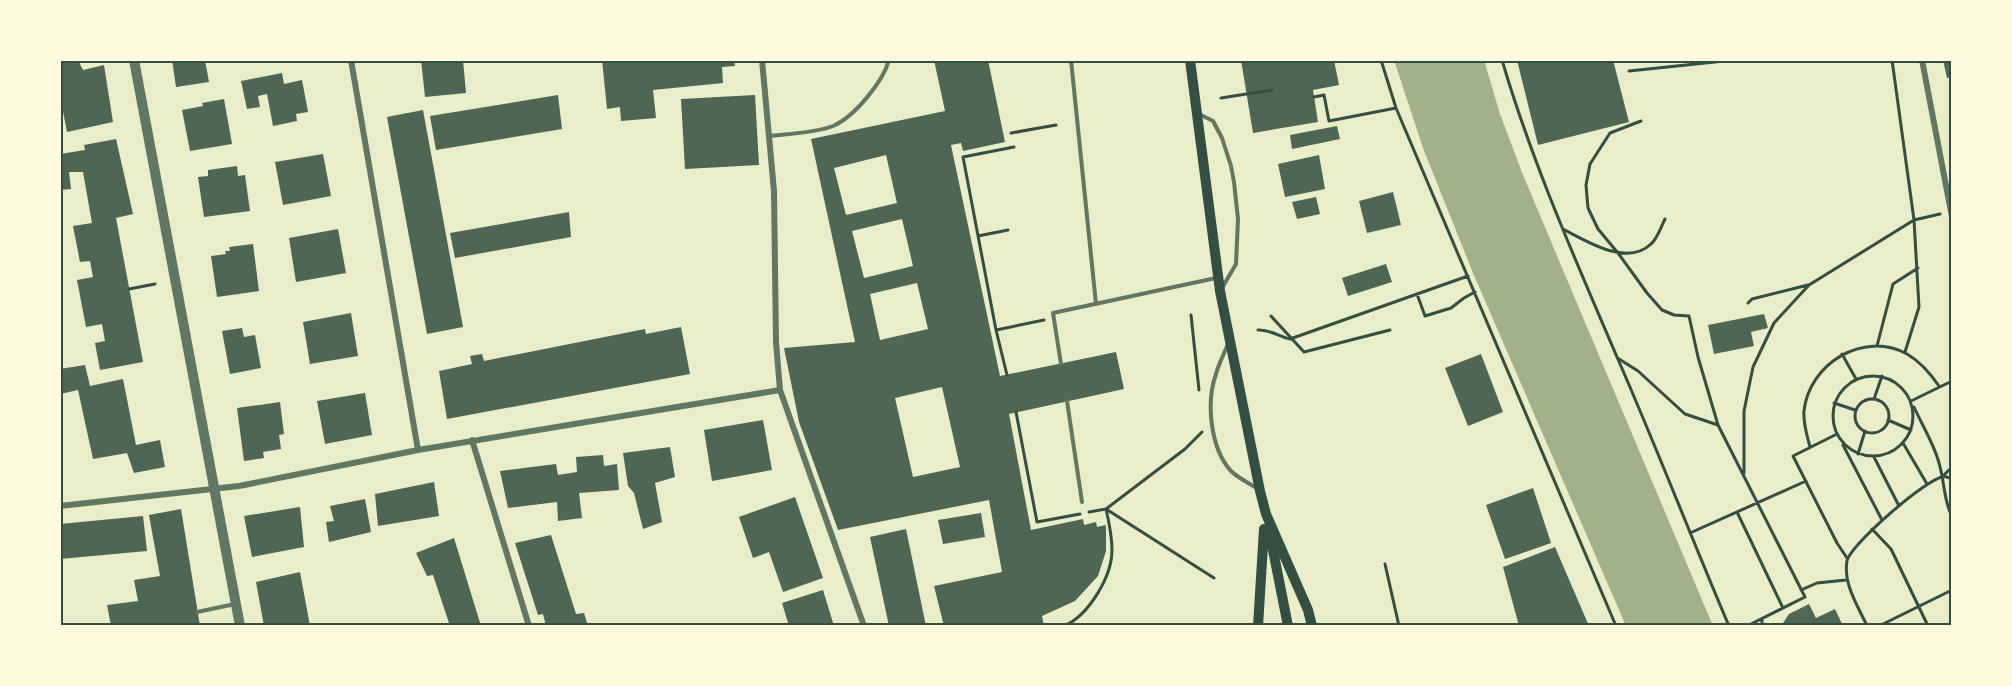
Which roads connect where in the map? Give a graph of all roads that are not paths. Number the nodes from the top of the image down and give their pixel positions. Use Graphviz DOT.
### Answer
graph roads {
  1 [pos="134,60"];
  2 [pos="351,60"];
  3 [pos="762,60"];
  4 [pos="889,60"];
  5 [pos="1071,60"];
  6 [pos="1190,60"];
  7 [pos="1922,60"];
  8 [pos="1196,112"];
  9 [pos="769,135"];
  10 [pos="1952,214"];
  11 [pos="1218,277"];
  12 [pos="1220,291"];
  13 [pos="1096,304"];
  14 [pos="1230,337"];
  15 [pos="1061,364"];
  16 [pos="780,390"];
  17 [pos="1067,401"];
  18 [pos="472,440"];
  19 [pos="418,450"];
  20 [pos="214,489"];
  21 [pos="1260,491"];
  22 [pos="1082,502"];
  23 [pos="60,506"];
  24 [pos="1266,514"];
  25 [pos="235,603"];
  26 [pos="197,612"];
  27 [pos="240,626"];
  28 [pos="529,626"];
  29 [pos="864,626"];
  30 [pos="1258,626"];
  31 [pos="1288,626"];
  32 [pos="1312,626"];
  1 -- 20 [label="street"];
  2 -- 19 [label="street"];
  3 -- 9 [label="street"];
  4 -- 9 [label="lane"];
  5 -- 13 [label="lane"];
  6 -- 8 [label="main road"];
  7 -- 10 [label="street"];
  8 -- 11 [label="main road"];
  8 -- 12 [label="lane"];
  9 -- 16 [label="street"];
  11 -- 12 [label="main road"];
  11 -- 13 [label="lane"];
  12 -- 14 [label="main road"];
  13 -- 15 [label="lane"];
  14 -- 21 [label="main road"];
  14 -- 21 [label="lane"];
  16 -- 18 [label="street"];
  16 -- 29 [label="street"];
  17 -- 22 [label="lane"];
  18 -- 19 [label="street"];
  18 -- 28 [label="street"];
  19 -- 20 [label="street"];
  20 -- 23 [label="street"];
  20 -- 25 [label="street"];
  21 -- 24 [label="main road"];
  24 -- 30 [label="main road"];
  24 -- 31 [label="main road"];
  24 -- 32 [label="main road"];
  25 -- 26 [label="lane"];
  25 -- 27 [label="street"];
}
